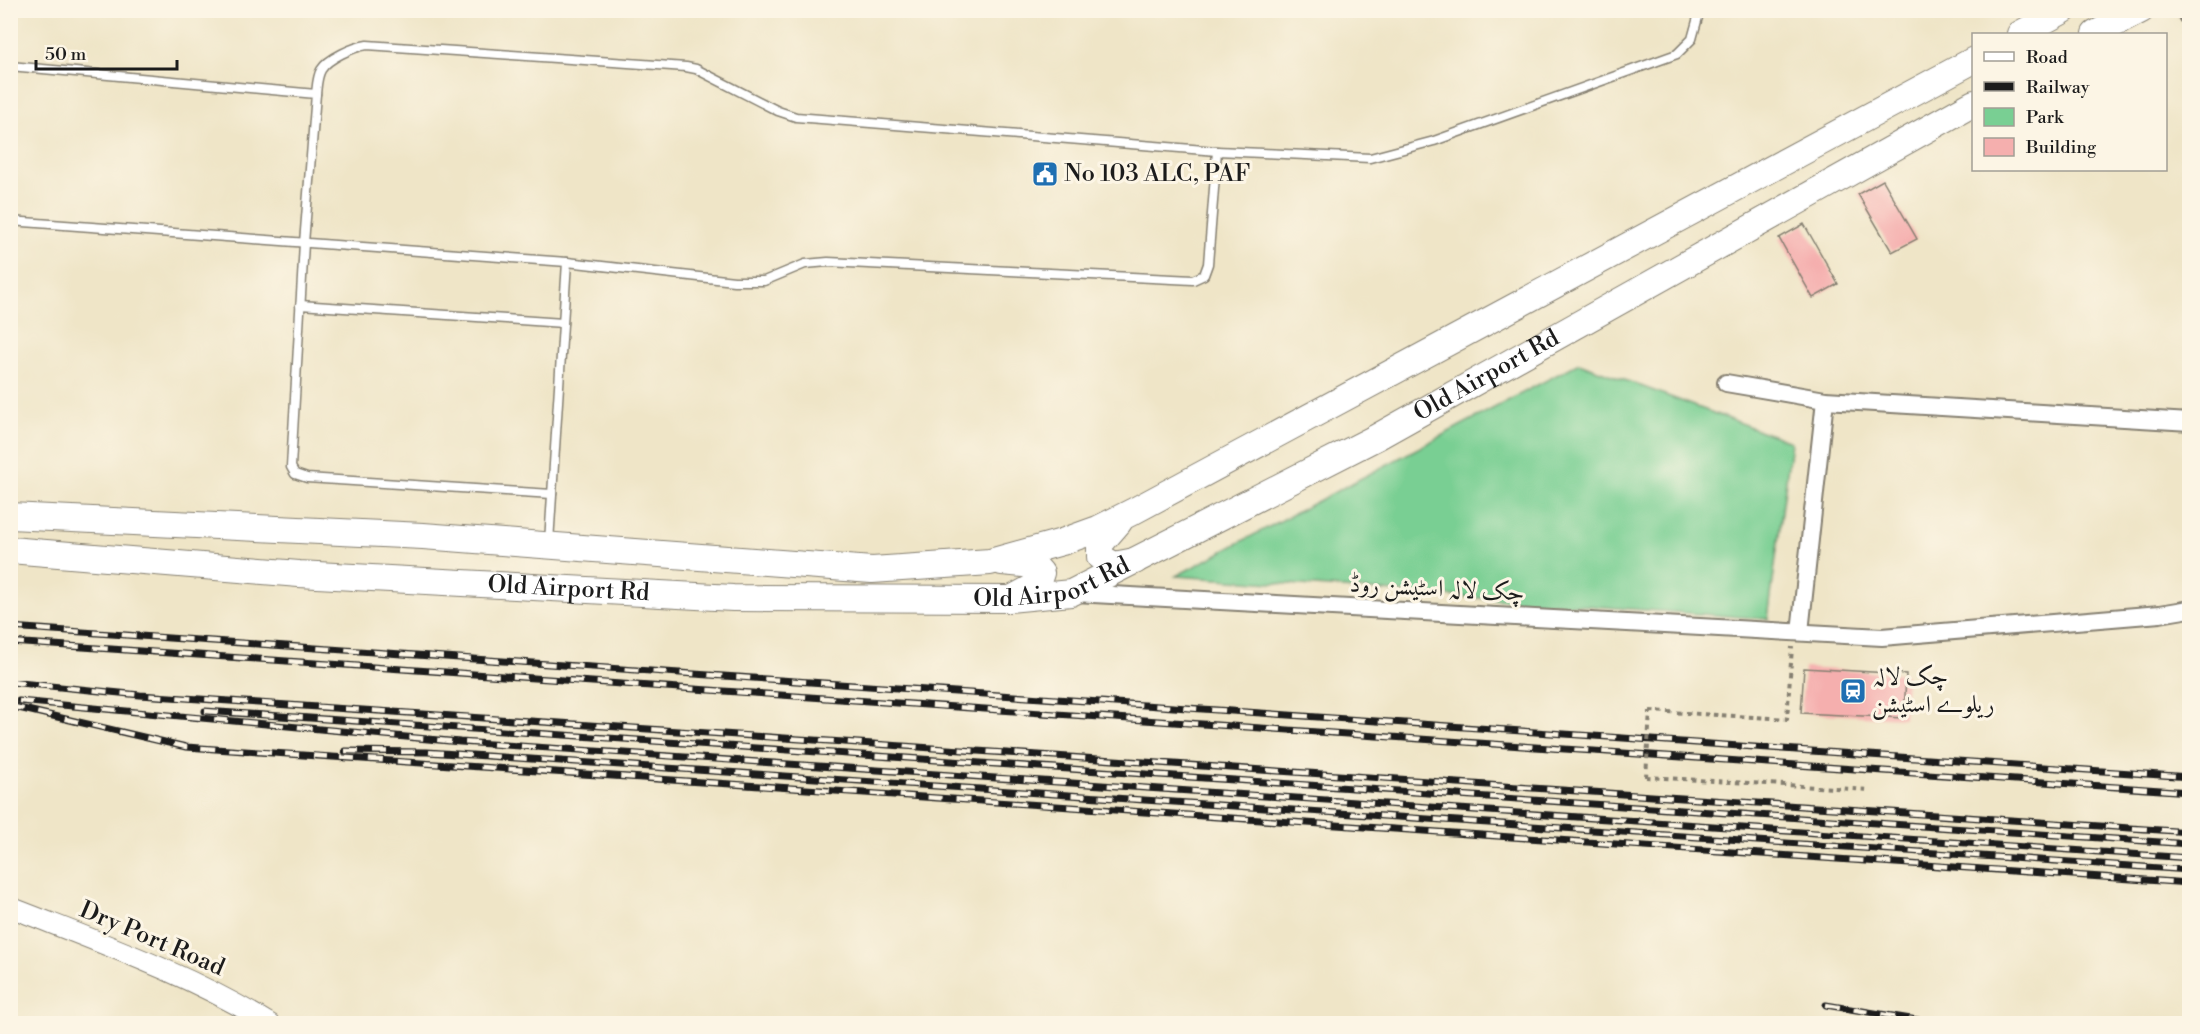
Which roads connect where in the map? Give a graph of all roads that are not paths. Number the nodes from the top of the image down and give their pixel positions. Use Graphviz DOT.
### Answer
graph roads {
  1 [pos="1700,10"];
  2 [pos="2064,10"];
  3 [pos="2132,10"];
  4 [pos="2141,10"];
  5 [pos="2103,30"];
  6 [pos="2022,33"];
  7 [pos="1972,61"];
  8 [pos="10,66"];
  9 [pos="316,94"];
  10 [pos="1972,104"];
  11 [pos="1217,151"];
  12 [pos="10,221"];
  13 [pos="304,243"];
  14 [pos="567,262"];
  15 [pos="300,305"];
  16 [pos="563,323"];
  17 [pos="1726,383"];
  18 [pos="1825,400"];
  19 [pos="2190,422"];
  20 [pos="552,494"];
  21 [pos="1132,512"];
  22 [pos="10,516"];
  23 [pos="548,545"];
  24 [pos="10,550"];
  25 [pos="1139,560"];
  26 [pos="990,562"];
  27 [pos="1071,593"];
  28 [pos="1009,599"];
  29 [pos="2190,609"];
  30 [pos="1796,632"];
  31 [pos="10,907"];
  32 [pos="270,1023"];
  1 -- 11 [label="lane"];
  2 -- 6 [label="main road"];
  3 -- 5 [label="street"];
  4 -- 5 [label="main road"];
  7 -- 21 [label="main road, Old Airport Rd"];
  8 -- 9 [label="lane"];
  9 -- 11 [label="lane"];
  9 -- 13 [label="lane"];
  10 -- 25 [label="main road, Old Airport Rd"];
  11 -- 14 [label="lane"];
  12 -- 13 [label="lane"];
  13 -- 14 [label="lane"];
  13 -- 15 [label="lane"];
  14 -- 16 [label="lane"];
  15 -- 16 [label="lane"];
  15 -- 20 [label="lane"];
  16 -- 20 [label="lane"];
  17 -- 18 [label="street"];
  18 -- 19 [label="street"];
  18 -- 30 [label="street"];
  20 -- 23 [label="lane"];
  21 -- 25 [label="main road"];
  21 -- 26 [label="main road, Old Airport Rd"];
  22 -- 23 [label="main road, Old Airport Rd"];
  23 -- 26 [label="main road, Old Airport Rd"];
  24 -- 28 [label="main road, Old Airport Rd"];
  25 -- 27 [label="main road, Old Airport Rd"];
  26 -- 28 [label="main road"];
  27 -- 28 [label="main road, Old Airport Rd"];
  27 -- 30 [label="street, چک لالہ اسٹیشن روڈ"];
  29 -- 30 [label="street, چک لالہ اسٹیشن روڈ"];
  31 -- 32 [label="street, Dry Port Road"];
}
